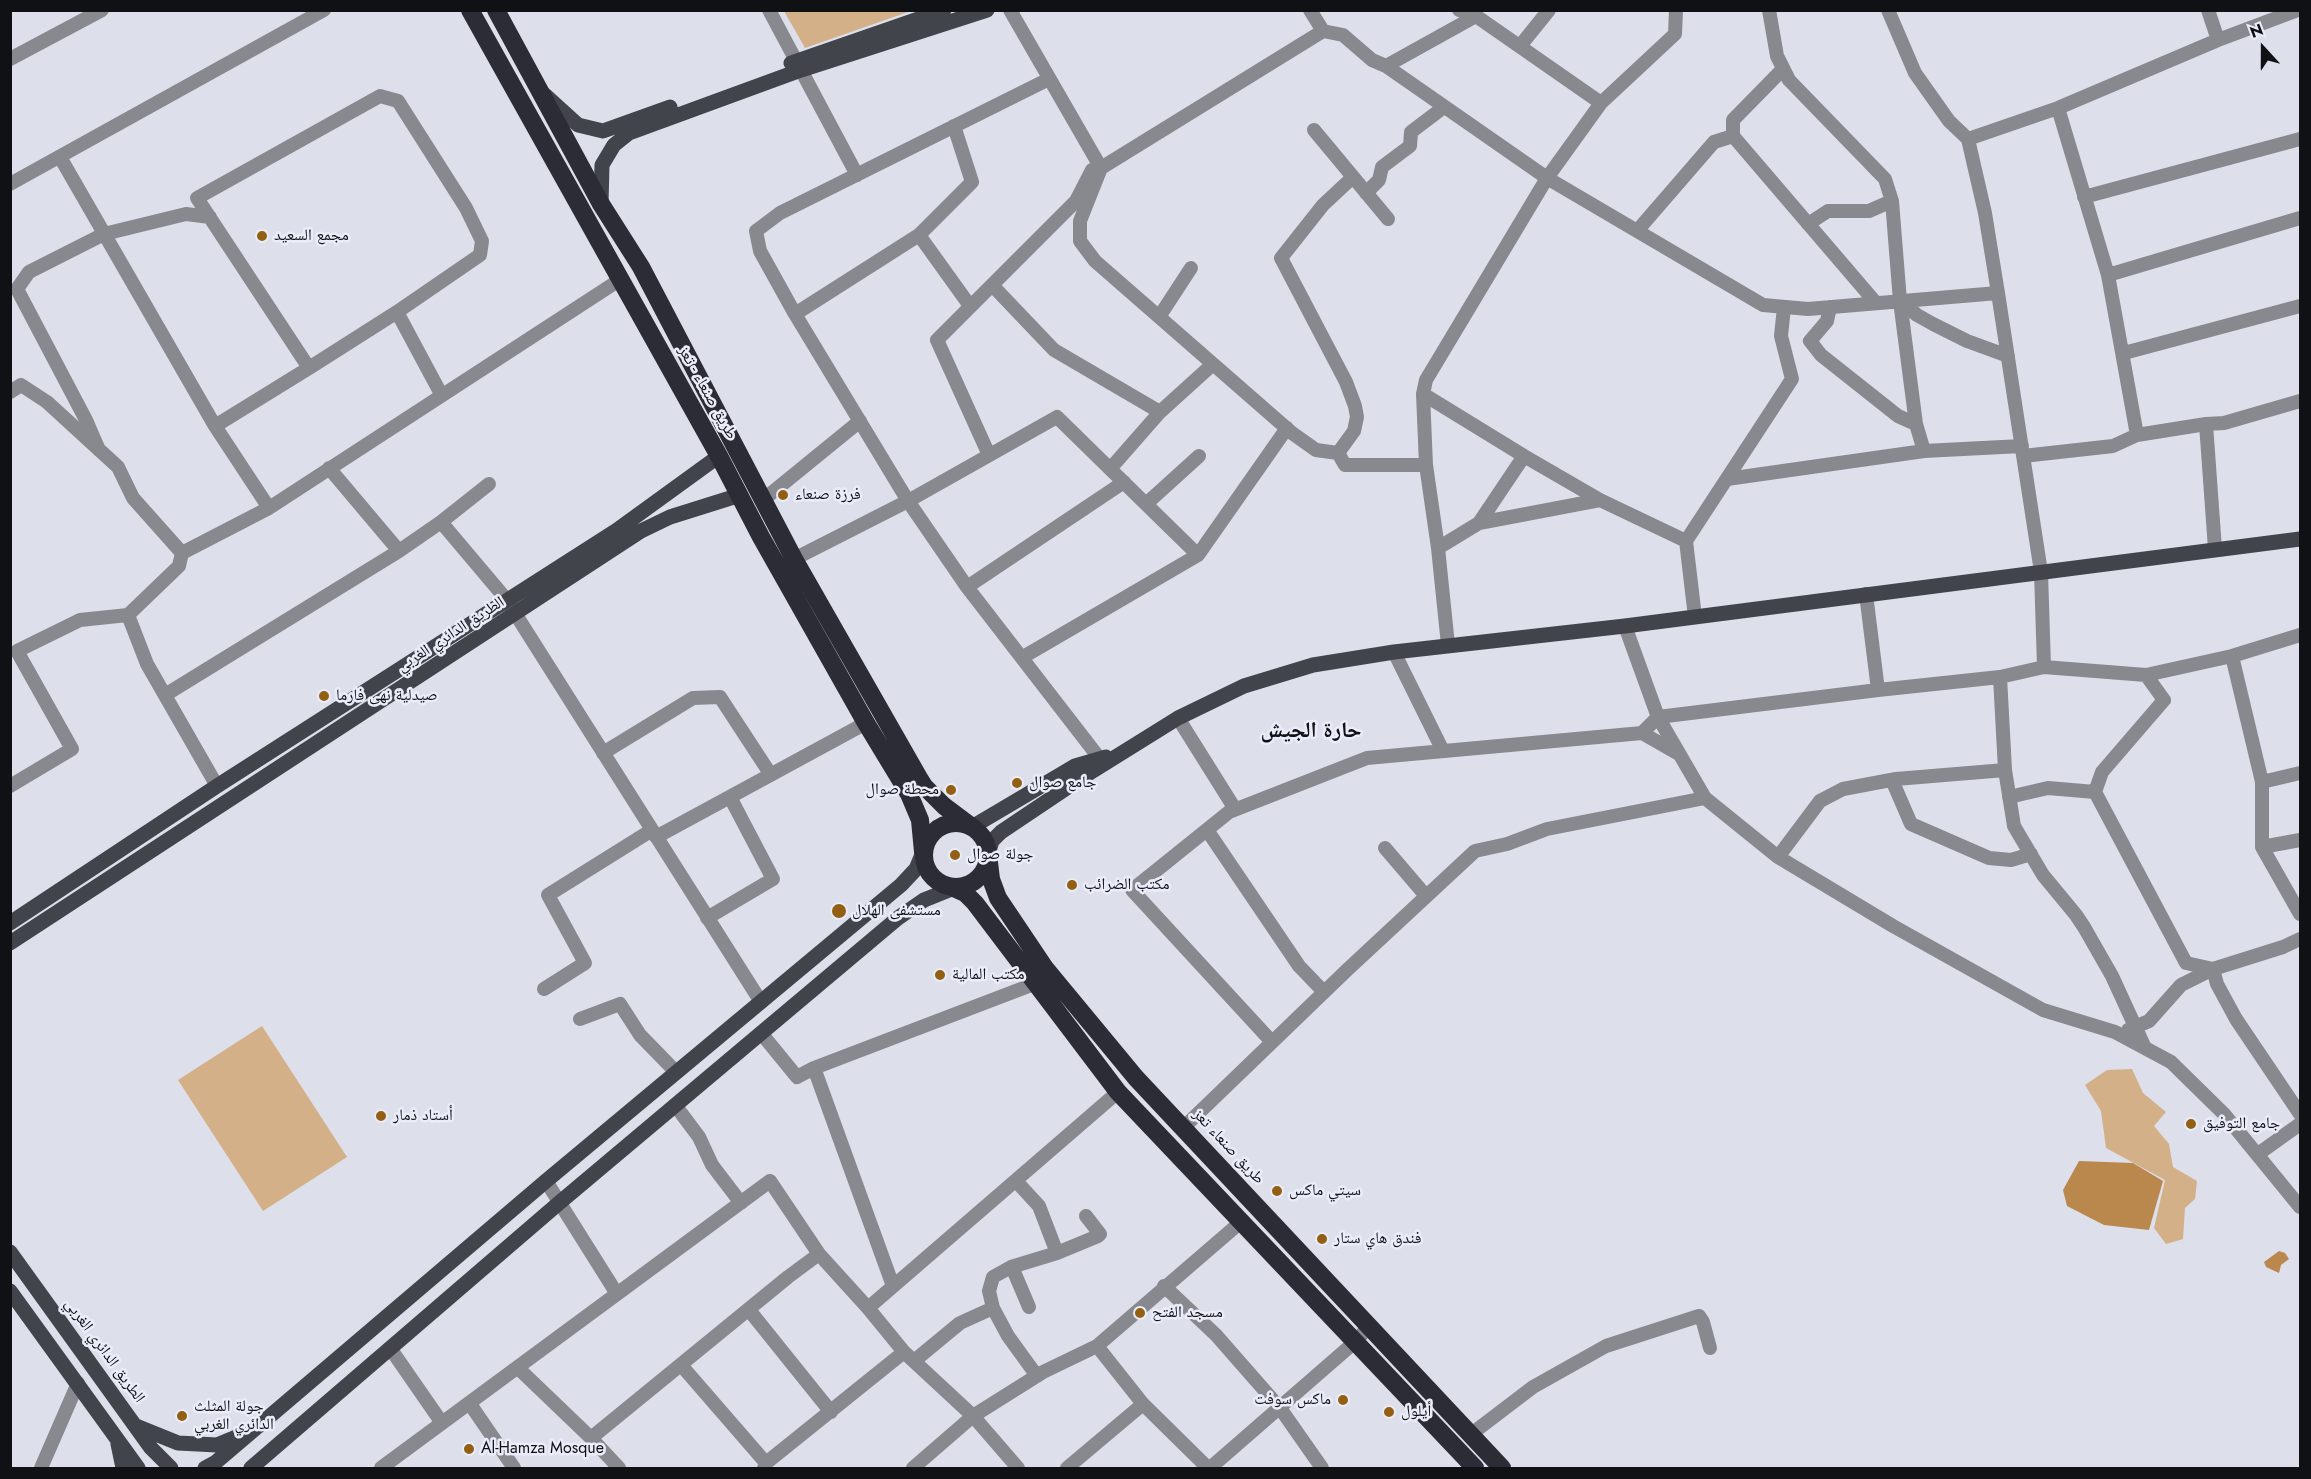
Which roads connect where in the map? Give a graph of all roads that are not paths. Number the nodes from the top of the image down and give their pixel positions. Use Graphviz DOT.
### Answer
graph roads {
  1 [pos="102,10"];
  2 [pos="324,10"];
  3 [pos="470,10"];
  4 [pos="496,10"];
  5 [pos="769,10"];
  6 [pos="944,10"];
  7 [pos="987,10"];
  8 [pos="1010,10"];
  9 [pos="1310,10"];
  10 [pos="1459,10"];
  11 [pos="1549,10"];
  12 [pos="1769,10"];
  13 [pos="1888,10"];
  14 [pos="2208,10"];
  15 [pos="2298,10"];
  16 [pos="1675,11"];
  17 [pos="1476,16"];
  18 [pos="1323,31"];
  19 [pos="2218,40"];
  20 [pos="1520,46"];
  21 [pos="10,59"];
  22 [pos="799,66"];
  23 [pos="1386,66"];
  24 [pos="1783,69"];
  25 [pos="1049,79"];
  26 [pos="539,89"];
  27 [pos="1601,103"];
  28 [pos="1444,106"];
  29 [pos="2058,108"];
  30 [pos="954,126"];
  31 [pos="1314,130"];
  32 [pos="1733,136"];
  33 [pos="1968,139"];
  34 [pos="2301,139"];
  35 [pos="1091,150"];
  36 [pos="60,157"];
  37 [pos="1101,168"];
  38 [pos="857,175"];
  39 [pos="1353,177"];
  40 [pos="1547,178"];
  41 [pos="10,184"];
  42 [pos="1366,192"];
  43 [pos="2084,197"];
  44 [pos="1892,201"];
  45 [pos="601,204"];
  46 [pos="210,217"];
  47 [pos="2301,218"];
  48 [pos="1388,219"];
  49 [pos="1808,224"];
  50 [pos="1637,231"];
  51 [pos="104,234"];
  52 [pos="919,235"];
  53 [pos="1191,268"];
  54 [pos="2108,275"];
  55 [pos="621,279"];
  56 [pos="992,285"];
  57 [pos="14,290"];
  58 [pos="1998,293"];
  59 [pos="1900,301"];
  60 [pos="1876,303"];
  61 [pos="970,306"];
  62 [pos="2301,306"];
  63 [pos="1784,307"];
  64 [pos="1830,307"];
  65 [pos="397,312"];
  66 [pos="795,314"];
  67 [pos="1159,317"];
  68 [pos="2124,353"];
  69 [pos="2008,356"];
  70 [pos="1213,364"];
  71 [pos="309,368"];
  72 [pos="10,392"];
  73 [pos="441,394"];
  74 [pos="1423,394"];
  75 [pos="2301,401"];
  76 [pos="1160,412"];
  77 [pos="860,421"];
  78 [pos="1916,424"];
  79 [pos="2206,424"];
  80 [pos="215,426"];
  81 [pos="1287,428"];
  82 [pos="2137,435"];
  83 [pos="99,450"];
  84 [pos="1924,451"];
  85 [pos="2022,451"];
  86 [pos="1338,453"];
  87 [pos="988,455"];
  88 [pos="719,456"];
  89 [pos="1199,456"];
  90 [pos="1524,456"];
  91 [pos="1426,465"];
  92 [pos="329,468"];
  93 [pos="1110,469"];
  94 [pos="1727,478"];
  95 [pos="1124,482"];
  96 [pos="489,484"];
  97 [pos="740,495"];
  98 [pos="763,500"];
  99 [pos="1600,500"];
  100 [pos="908,501"];
  101 [pos="1146,504"];
  102 [pos="269,508"];
  103 [pos="441,522"];
  104 [pos="1479,523"];
  105 [pos="769,532"];
  106 [pos="2301,539"];
  107 [pos="1686,541"];
  108 [pos="1438,548"];
  109 [pos="2215,549"];
  110 [pos="399,551"];
  111 [pos="182,553"];
  112 [pos="1198,555"];
  113 [pos="794,559"];
  114 [pos="2041,572"];
  115 [pos="968,587"];
  116 [pos="1866,594"];
  117 [pos="506,599"];
  118 [pos="516,614"];
  119 [pos="128,615"];
  120 [pos="1695,616"];
  121 [pos="1626,626"];
  122 [pos="2301,635"];
  123 [pos="1448,645"];
  124 [pos="14,652"];
  125 [pos="1394,652"];
  126 [pos="2232,656"];
  127 [pos="1023,657"];
  128 [pos="2044,667"];
  129 [pos="2146,675"];
  130 [pos="2000,677"];
  131 [pos="1878,690"];
  132 [pos="165,695"];
  133 [pos="1658,717"];
  134 [pos="1178,718"];
  135 [pos="866,723"];
  136 [pos="1642,733"];
  137 [pos="1443,751"];
  138 [pos="603,753"];
  139 [pos="1123,753"];
  140 [pos="1677,753"];
  141 [pos="1100,759"];
  142 [pos="2005,770"];
  143 [pos="2301,773"];
  144 [pos="771,775"];
  145 [pos="1892,780"];
  146 [pos="2262,782"];
  147 [pos="10,786"];
  148 [pos="217,786"];
  149 [pos="916,790"];
  150 [pos="2095,792"];
  151 [pos="730,797"];
  152 [pos="2009,797"];
  153 [pos="1705,798"];
  154 [pos="1235,809"];
  155 [pos="972,827"];
  156 [pos="1207,830"];
  157 [pos="654,834"];
  158 [pos="2301,840"];
  159 [pos="1385,848"];
  160 [pos="2262,848"];
  161 [pos="923,852"];
  162 [pos="988,854"];
  163 [pos="2031,854"];
  164 [pos="1778,857"];
  165 [pos="954,888"];
  166 [pos="1426,896"];
  167 [pos="2301,914"];
  168 [pos="707,918"];
  169 [pos="10,923"];
  170 [pos="2301,939"];
  171 [pos="10,943"];
  172 [pos="2213,969"];
  173 [pos="1034,984"];
  174 [pos="544,990"];
  175 [pos="1324,992"];
  176 [pos="760,1002"];
  177 [pos="580,1019"];
  178 [pos="2135,1026"];
  179 [pos="761,1033"];
  180 [pos="2119,1034"];
  181 [pos="1272,1042"];
  182 [pos="2145,1048"];
  183 [pos="814,1068"];
  184 [pos="676,1072"];
  185 [pos="1118,1092"];
  186 [pos="675,1105"];
  187 [pos="2301,1114"];
  188 [pos="2301,1124"];
  189 [pos="1183,1128"];
  190 [pos="2258,1154"];
  191 [pos="546,1181"];
  192 [pos="1016,1181"];
  193 [pos="559,1203"];
  194 [pos="741,1203"];
  195 [pos="2301,1207"];
  196 [pos="1086,1216"];
  197 [pos="1242,1221"];
  198 [pos="10,1252"];
  199 [pos="1057,1253"];
  200 [pos="819,1254"];
  201 [pos="1012,1267"];
  202 [pos="893,1286"];
  203 [pos="1164,1286"];
  204 [pos="10,1291"];
  205 [pos="617,1294"];
  206 [pos="1029,1306"];
  207 [pos="868,1308"];
  208 [pos="993,1308"];
  209 [pos="749,1310"];
  210 [pos="1369,1326"];
  211 [pos="1356,1341"];
  212 [pos="1097,1346"];
  213 [pos="1710,1347"];
  214 [pos="390,1348"];
  215 [pos="909,1357"];
  216 [pos="681,1365"];
  217 [pos="518,1368"];
  218 [pos="1037,1376"];
  219 [pos="78,1383"];
  220 [pos="470,1404"];
  221 [pos="1143,1404"];
  222 [pos="1280,1408"];
  223 [pos="831,1412"];
  224 [pos="974,1416"];
  225 [pos="442,1424"];
  226 [pos="135,1426"];
  227 [pos="255,1429"];
  228 [pos="1470,1435"];
  229 [pos="117,1438"];
  230 [pos="591,1438"];
  231 [pos="261,1463"];
  232 [pos="765,1466"];
  233 [pos="41,1468"];
  234 [pos="123,1468"];
  235 [pos="138,1468"];
  236 [pos="171,1468"];
  237 [pos="205,1468"];
  238 [pos="251,1468"];
  239 [pos="381,1468"];
  240 [pos="514,1468"];
  241 [pos="619,1468"];
  242 [pos="913,1468"];
  243 [pos="1018,1468"];
  244 [pos="1067,1468"];
  245 [pos="1209,1468"];
  246 [pos="1322,1468"];
  247 [pos="1475,1468"];
  248 [pos="1502,1468"];
  1 -- 21 [label="street"];
  2 -- 36 [label="street"];
  3 -- 55 [label="highway, طريق صنعاء - تعز"];
  4 -- 26 [label="highway, طريق صنعاء - تعز"];
  5 -- 22 [label="street"];
  6 -- 22 [label="main road"];
  7 -- 22 [label="main road"];
  8 -- 25 [label="street"];
  9 -- 18 [label="street"];
  10 -- 17 [label="street"];
  11 -- 20 [label="street"];
  12 -- 24 [label="street"];
  13 -- 33 [label="street"];
  14 -- 19 [label="street"];
  15 -- 19 [label="street"];
  16 -- 27 [label="street"];
  17 -- 20 [label="street"];
  17 -- 23 [label="street"];
  18 -- 23 [label="street"];
  18 -- 37 [label="street"];
  19 -- 29 [label="street"];
  20 -- 27 [label="street"];
  22 -- 26 [label="main road"];
  22 -- 38 [label="street"];
  22 -- 45 [label="main road"];
  23 -- 28 [label="street"];
  24 -- 32 [label="street"];
  24 -- 44 [label="street"];
  25 -- 30 [label="street"];
  25 -- 35 [label="street"];
  26 -- 45 [label="highway, طريق صنعاء - تعز"];
  27 -- 40 [label="street"];
  28 -- 40 [label="street"];
  28 -- 42 [label="street"];
  29 -- 33 [label="street"];
  29 -- 43 [label="street"];
  30 -- 38 [label="street"];
  30 -- 52 [label="street"];
  31 -- 39 [label="street"];
  32 -- 49 [label="street"];
  32 -- 50 [label="street"];
  33 -- 58 [label="street"];
  34 -- 43 [label="street"];
  35 -- 37 [label="street"];
  35 -- 56 [label="street"];
  36 -- 41 [label="street"];
  36 -- 51 [label="street"];
  37 -- 67 [label="street"];
  38 -- 66 [label="street"];
  39 -- 42 [label="street"];
  39 -- 86 [label="street"];
  40 -- 50 [label="street"];
  40 -- 74 [label="street"];
  42 -- 48 [label="street"];
  43 -- 54 [label="street"];
  44 -- 49 [label="street"];
  44 -- 59 [label="street"];
  45 -- 98 [label="highway, طريق صنعاء - تعز"];
  46 -- 51 [label="street"];
  46 -- 65 [label="street"];
  46 -- 71 [label="street"];
  47 -- 54 [label="street"];
  49 -- 60 [label="street"];
  50 -- 63 [label="street"];
  51 -- 57 [label="street"];
  51 -- 80 [label="street"];
  52 -- 61 [label="street"];
  52 -- 66 [label="street"];
  53 -- 67 [label="street"];
  54 -- 68 [label="street"];
  55 -- 73 [label="street"];
  55 -- 88 [label="highway, طريق صنعاء - تعز"];
  56 -- 61 [label="street"];
  56 -- 76 [label="street"];
  57 -- 83 [label="street"];
  58 -- 59 [label="street"];
  58 -- 69 [label="street"];
  59 -- 60 [label="street"];
  59 -- 69 [label="street"];
  59 -- 78 [label="street"];
  60 -- 64 [label="street"];
  61 -- 87 [label="street"];
  62 -- 68 [label="street"];
  63 -- 64 [label="street"];
  63 -- 94 [label="street"];
  64 -- 78 [label="street"];
  65 -- 71 [label="street"];
  65 -- 73 [label="street"];
  66 -- 77 [label="street"];
  67 -- 70 [label="street"];
  68 -- 82 [label="street"];
  69 -- 85 [label="street"];
  70 -- 76 [label="street"];
  70 -- 81 [label="street"];
  71 -- 80 [label="street"];
  72 -- 83 [label="street"];
  73 -- 92 [label="street"];
  74 -- 90 [label="street"];
  74 -- 91 [label="street"];
  75 -- 79 [label="street"];
  76 -- 93 [label="street"];
  77 -- 98 [label="street"];
  77 -- 100 [label="street"];
  78 -- 84 [label="street"];
  79 -- 82 [label="street"];
  79 -- 109 [label="street"];
  80 -- 102 [label="street"];
  81 -- 86 [label="street"];
  81 -- 112 [label="street"];
  82 -- 85 [label="street"];
  83 -- 111 [label="street"];
  84 -- 85 [label="street"];
  84 -- 94 [label="street"];
  85 -- 114 [label="street"];
  86 -- 91 [label="street"];
  87 -- 93 [label="street"];
  87 -- 100 [label="street"];
  88 -- 97 [label="highway, طريق صنعاء - تعز"];
  88 -- 117 [label="main road, الطريق الدائري الغربي"];
  89 -- 101 [label="street"];
  90 -- 99 [label="street"];
  90 -- 104 [label="street"];
  91 -- 108 [label="street"];
  92 -- 102 [label="street"];
  92 -- 110 [label="street"];
  93 -- 95 [label="street"];
  94 -- 107 [label="street"];
  95 -- 101 [label="street"];
  95 -- 115 [label="street"];
  96 -- 103 [label="street"];
  97 -- 105 [label="highway, طريق صنعاء - تعز"];
  97 -- 118 [label="main road, الطريق الدائري الغربي"];
  98 -- 105 [label="highway, طريق صنعاء - تعز"];
  99 -- 104 [label="street"];
  99 -- 107 [label="street"];
  100 -- 113 [label="street"];
  100 -- 115 [label="street"];
  101 -- 112 [label="street"];
  102 -- 111 [label="street"];
  103 -- 110 [label="street"];
  103 -- 117 [label="street"];
  104 -- 108 [label="street"];
  105 -- 113 [label="highway, طريق صنعاء - تعز"];
  105 -- 135 [label="highway, طريق صنعاء - تعز"];
  106 -- 109 [label="main road"];
  107 -- 120 [label="street"];
  108 -- 123 [label="street"];
  109 -- 114 [label="main road"];
  110 -- 132 [label="street"];
  111 -- 119 [label="street"];
  112 -- 127 [label="street"];
  113 -- 149 [label="highway, طريق صنعاء - تعز"];
  114 -- 116 [label="main road"];
  114 -- 128 [label="street"];
  115 -- 127 [label="street"];
  116 -- 120 [label="main road"];
  116 -- 131 [label="street"];
  117 -- 118 [label="street"];
  117 -- 148 [label="main road, الطريق الدائري الغربي"];
  118 -- 138 [label="street"];
  118 -- 171 [label="main road, الطريق الدائري الغربي"];
  119 -- 124 [label="street"];
  119 -- 132 [label="street"];
  120 -- 121 [label="main road"];
  121 -- 123 [label="main road"];
  121 -- 133 [label="street"];
  122 -- 126 [label="street"];
  123 -- 125 [label="main road"];
  124 -- 147 [label="street"];
  125 -- 134 [label="main road"];
  125 -- 137 [label="street"];
  126 -- 129 [label="street"];
  126 -- 146 [label="street"];
  127 -- 141 [label="street"];
  128 -- 129 [label="street"];
  128 -- 130 [label="street"];
  129 -- 150 [label="street"];
  130 -- 131 [label="street"];
  130 -- 142 [label="street"];
  131 -- 133 [label="street"];
  132 -- 148 [label="street"];
  133 -- 136 [label="street"];
  133 -- 140 [label="street"];
  134 -- 139 [label="main road"];
  134 -- 154 [label="street"];
  135 -- 144 [label="street"];
  135 -- 149 [label="highway, طريق صنعاء - تعز"];
  136 -- 137 [label="street"];
  136 -- 140 [label="street"];
  137 -- 154 [label="street"];
  138 -- 144 [label="street"];
  138 -- 157 [label="street"];
  139 -- 141 [label="main road"];
  139 -- 162 [label="main road"];
  140 -- 153 [label="street"];
  141 -- 155 [label="main road"];
  142 -- 145 [label="street"];
  142 -- 152 [label="street"];
  143 -- 146 [label="street"];
  144 -- 151 [label="street"];
  145 -- 163 [label="street"];
  145 -- 164 [label="street"];
  146 -- 160 [label="street"];
  148 -- 169 [label="main road, الطريق الدائري الغربي"];
  149 -- 155 [label="highway"];
  149 -- 161 [label="highway"];
  150 -- 152 [label="street"];
  150 -- 172 [label="street"];
  151 -- 157 [label="street"];
  151 -- 168 [label="street"];
  152 -- 163 [label="street"];
  153 -- 164 [label="street"];
  153 -- 166 [label="street"];
  154 -- 156 [label="street"];
  155 -- 161 [label="highway"];
  155 -- 162 [label="highway"];
  156 -- 175 [label="street"];
  156 -- 181 [label="street"];
  157 -- 168 [label="street"];
  157 -- 174 [label="street"];
  158 -- 160 [label="street"];
  159 -- 166 [label="street"];
  160 -- 167 [label="street"];
  161 -- 165 [label="highway"];
  161 -- 176 [label="main road"];
  162 -- 165 [label="highway"];
  162 -- 189 [label="highway, طريق صنعاء تعز"];
  163 -- 178 [label="street"];
  164 -- 180 [label="street"];
  165 -- 173 [label="highway"];
  165 -- 179 [label="main road"];
  166 -- 175 [label="street"];
  168 -- 176 [label="street"];
  170 -- 172 [label="street"];
  172 -- 178 [label="street"];
  172 -- 187 [label="street"];
  173 -- 183 [label="street"];
  173 -- 185 [label="highway"];
  175 -- 181 [label="street"];
  176 -- 184 [label="main road"];
  177 -- 184 [label="street"];
  178 -- 180 [label="street"];
  178 -- 182 [label="street"];
  179 -- 183 [label="street"];
  179 -- 186 [label="main road"];
  180 -- 182 [label="street"];
  181 -- 189 [label="street"];
  182 -- 190 [label="street"];
  183 -- 202 [label="street"];
  184 -- 191 [label="main road"];
  185 -- 192 [label="street"];
  185 -- 197 [label="highway"];
  186 -- 193 [label="main road"];
  186 -- 194 [label="street"];
  188 -- 190 [label="street"];
  189 -- 210 [label="highway, طريق صنعاء تعز"];
  190 -- 195 [label="street"];
  191 -- 193 [label="street"];
  191 -- 227 [label="main road"];
  192 -- 199 [label="street"];
  192 -- 202 [label="street"];
  193 -- 205 [label="street"];
  193 -- 214 [label="main road"];
  194 -- 200 [label="street"];
  194 -- 205 [label="street"];
  196 -- 199 [label="street"];
  197 -- 203 [label="street"];
  197 -- 211 [label="highway"];
  198 -- 226 [label="main road, الطريق الدائري الغربي"];
  199 -- 201 [label="street"];
  200 -- 207 [label="street"];
  200 -- 209 [label="street"];
  201 -- 206 [label="street"];
  201 -- 208 [label="street"];
  202 -- 207 [label="street"];
  203 -- 212 [label="street"];
  203 -- 222 [label="street"];
  204 -- 219 [label="main road"];
  205 -- 217 [label="street"];
  207 -- 215 [label="street"];
  208 -- 215 [label="street"];
  208 -- 218 [label="street"];
  209 -- 216 [label="street"];
  209 -- 223 [label="street"];
  210 -- 211 [label="street"];
  210 -- 228 [label="highway, طريق صنعاء تعز"];
  211 -- 222 [label="street"];
  211 -- 247 [label="highway"];
  212 -- 218 [label="street"];
  212 -- 221 [label="street"];
  213 -- 228 [label="street"];
  214 -- 225 [label="street"];
  214 -- 231 [label="main road"];
  215 -- 223 [label="street"];
  215 -- 224 [label="street"];
  216 -- 230 [label="street"];
  216 -- 232 [label="street"];
  217 -- 220 [label="street"];
  217 -- 230 [label="street"];
  218 -- 224 [label="street"];
  219 -- 229 [label="main road"];
  219 -- 233 [label="street"];
  220 -- 225 [label="street"];
  220 -- 240 [label="street"];
  221 -- 244 [label="street"];
  221 -- 245 [label="street"];
  222 -- 245 [label="street"];
  222 -- 246 [label="street"];
  223 -- 232 [label="street"];
  224 -- 242 [label="street"];
  224 -- 243 [label="street"];
  225 -- 239 [label="street"];
  226 -- 227 [label="main road"];
  226 -- 236 [label="main road, الطريق الدائري الغربي"];
  227 -- 237 [label="main road"];
  228 -- 248 [label="highway, طريق صنعاء تعز"];
  229 -- 234 [label="main road"];
  229 -- 235 [label="main road"];
  230 -- 241 [label="street"];
  231 -- 238 [label="main road"];
}
